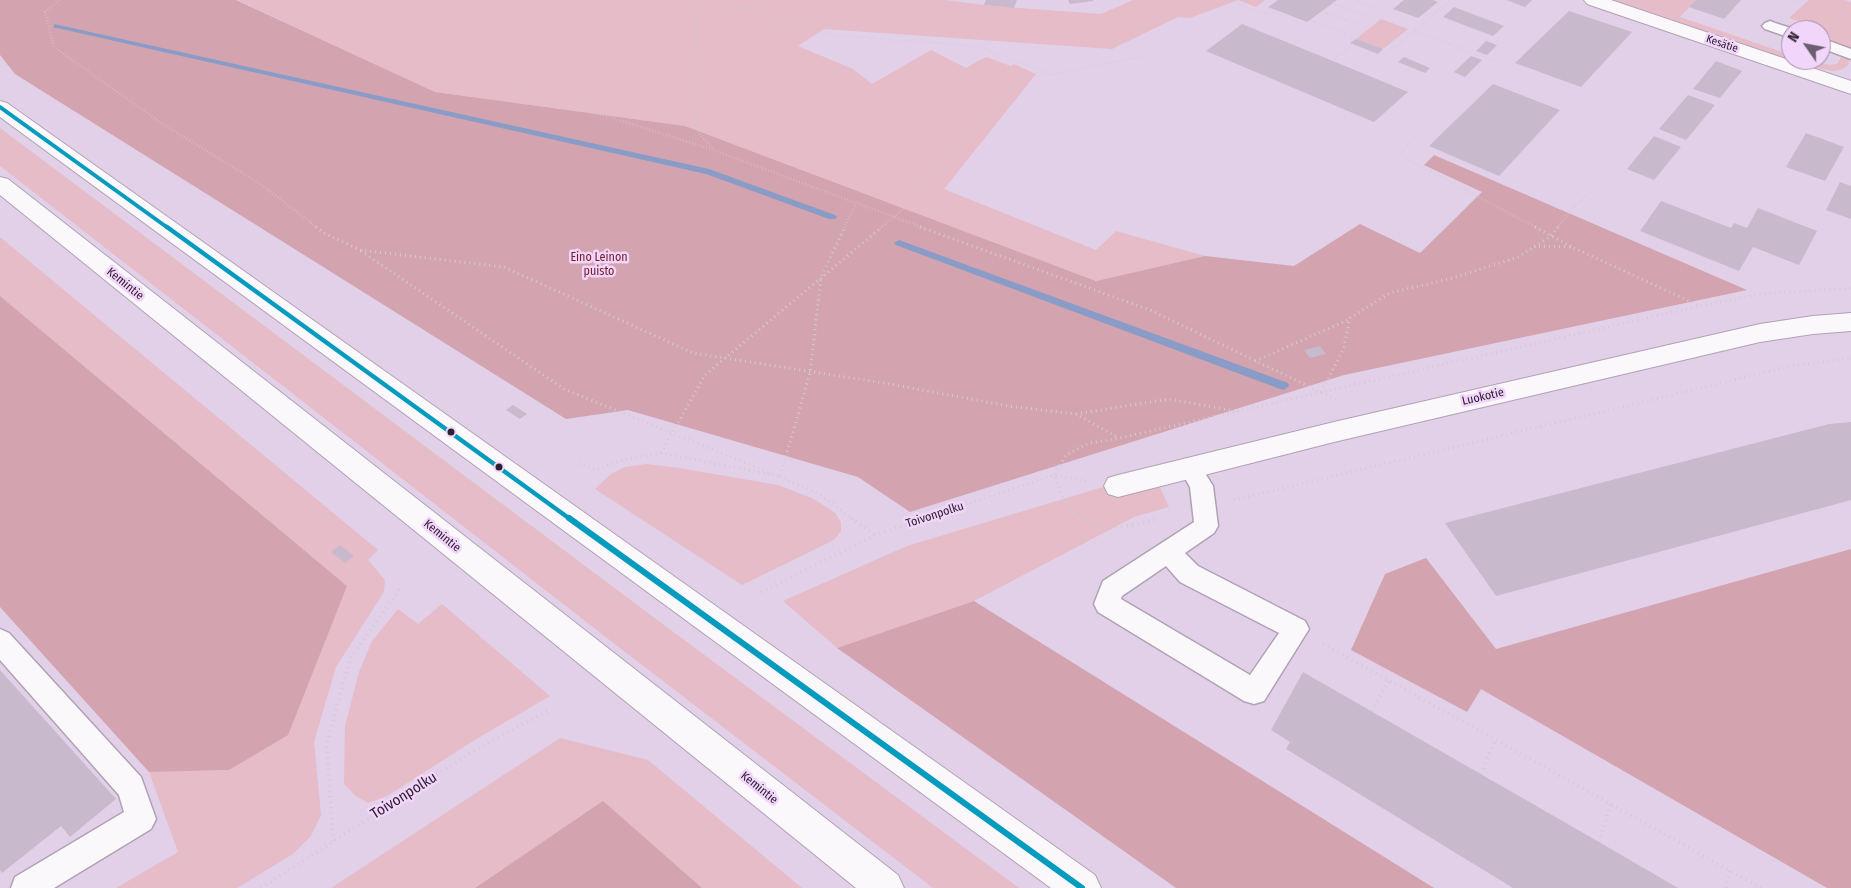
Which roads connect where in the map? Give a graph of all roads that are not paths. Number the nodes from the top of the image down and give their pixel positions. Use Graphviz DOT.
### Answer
graph roads {
  1 [pos="1593,0"];
  2 [pos="1770,26"];
  3 [pos="1781,30"];
  4 [pos="1831,47"];
  5 [pos="1851,54"];
  6 [pos="1849,83"];
  7 [pos="0,107"];
  8 [pos="0,184"];
  9 [pos="1851,322"];
  10 [pos="1190,468"];
  11 [pos="1118,486"];
  12 [pos="1168,552"];
  13 [pos="0,641"];
  14 [pos="26,888"];
  15 [pos="884,888"];
  16 [pos="1082,888"];
  1 -- 6 [label="main road, Kesätie"];
  2 -- 3 [label="lane"];
  4 -- 5 [label="lane"];
  7 -- 16 [label="main road"];
  8 -- 15 [label="main road, Kemintie"];
  9 -- 10 [label="main road, Luokotie"];
  10 -- 11 [label="main road, Luokotie"];
  10 -- 12 [label="lane"];
  12 -- 12 [label="lane"];
  13 -- 14 [label="lane"];
}
